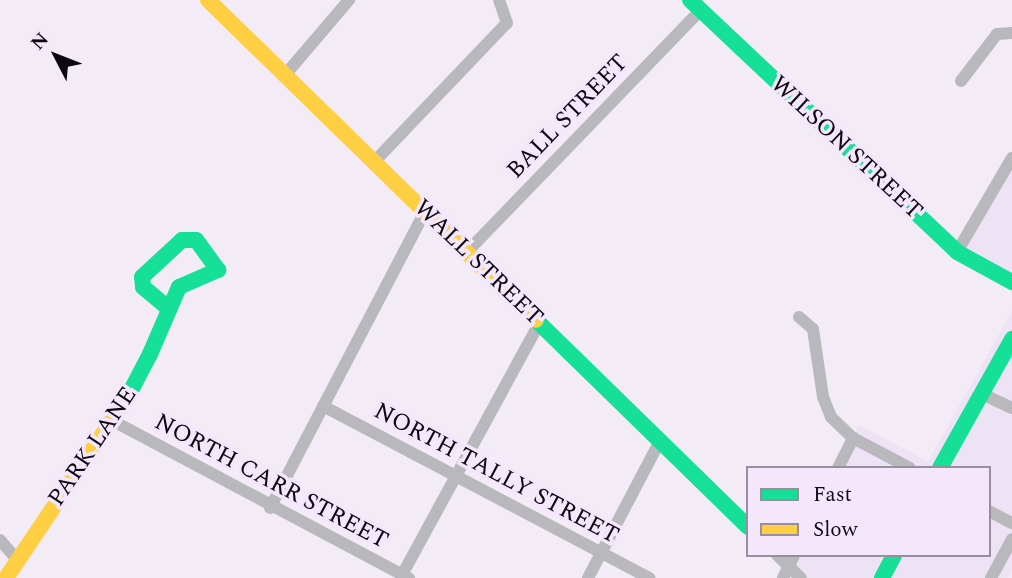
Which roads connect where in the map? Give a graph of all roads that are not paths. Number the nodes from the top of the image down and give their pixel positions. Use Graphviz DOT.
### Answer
graph roads {
  1 [pos="208,0"];
  2 [pos="349,0"];
  3 [pos="499,0"];
  4 [pos="695,5"];
  5 [pos="1010,32"];
  6 [pos="285,75"];
  7 [pos="961,81"];
  8 [pos="1012,158"];
  9 [pos="374,162"];
  10 [pos="425,211"];
  11 [pos="957,252"];
  12 [pos="466,253"];
  13 [pos="1012,282"];
  14 [pos="169,309"];
  15 [pos="799,317"];
  16 [pos="539,324"];
  17 [pos="1012,339"];
  18 [pos="982,394"];
  19 [pos="323,406"];
  20 [pos="1012,408"];
  21 [pos="115,422"];
  22 [pos="853,438"];
  23 [pos="660,441"];
  24 [pos="839,466"];
  25 [pos="906,466"];
  26 [pos="941,466"];
  27 [pos="456,477"];
  28 [pos="270,508"];
  29 [pos="991,511"];
  30 [pos="1012,523"];
  31 [pos="746,525"];
  32 [pos="1012,539"];
  33 [pos="0,540"];
  34 [pos="601,554"];
  35 [pos="893,557"];
  36 [pos="19,562"];
  37 [pos="788,566"];
  38 [pos="406,576"];
  39 [pos="3,577"];
  40 [pos="588,578"];
  41 [pos="649,578"];
  42 [pos="801,578"];
  43 [pos="882,578"];
  44 [pos="991,578"];
  1 -- 6 [label="street, WALL STREET"];
  2 -- 6 [label="street"];
  3 -- 9 [label="street"];
  4 -- 11 [label="street, WILSON STREET"];
  4 -- 12 [label="street, BALL STREET"];
  5 -- 7 [label="street"];
  6 -- 9 [label="street, WALL STREET"];
  8 -- 11 [label="street"];
  9 -- 10 [label="street, WALL STREET"];
  10 -- 12 [label="street, WALL STREET"];
  10 -- 19 [label="street"];
  11 -- 13 [label="street, WILSON STREET"];
  12 -- 16 [label="street, WALL STREET"];
  14 -- 14 [label="street, PARK LANE"];
  14 -- 21 [label="street, PARK LANE"];
  15 -- 22 [label="street"];
  16 -- 23 [label="street, WALL STREET"];
  16 -- 27 [label="street"];
  17 -- 18 [label="street"];
  18 -- 20 [label="street"];
  18 -- 26 [label="street"];
  19 -- 27 [label="street, NORTH TALLY STREET"];
  19 -- 28 [label="street"];
  21 -- 28 [label="street, NORTH CARR STREET"];
  21 -- 36 [label="street, PARK LANE"];
  22 -- 24 [label="street"];
  22 -- 25 [label="street"];
  23 -- 31 [label="street, WALL STREET"];
  23 -- 34 [label="street"];
  27 -- 34 [label="street, NORTH TALLY STREET"];
  27 -- 38 [label="street"];
  28 -- 38 [label="street, NORTH CARR STREET"];
  29 -- 30 [label="street"];
  32 -- 44 [label="street"];
  33 -- 36 [label="street"];
  34 -- 40 [label="street"];
  34 -- 41 [label="street, NORTH TALLY STREET"];
  35 -- 43 [label="street"];
  36 -- 39 [label="street, PARK LANE"];
  37 -- 42 [label="street"];
}
